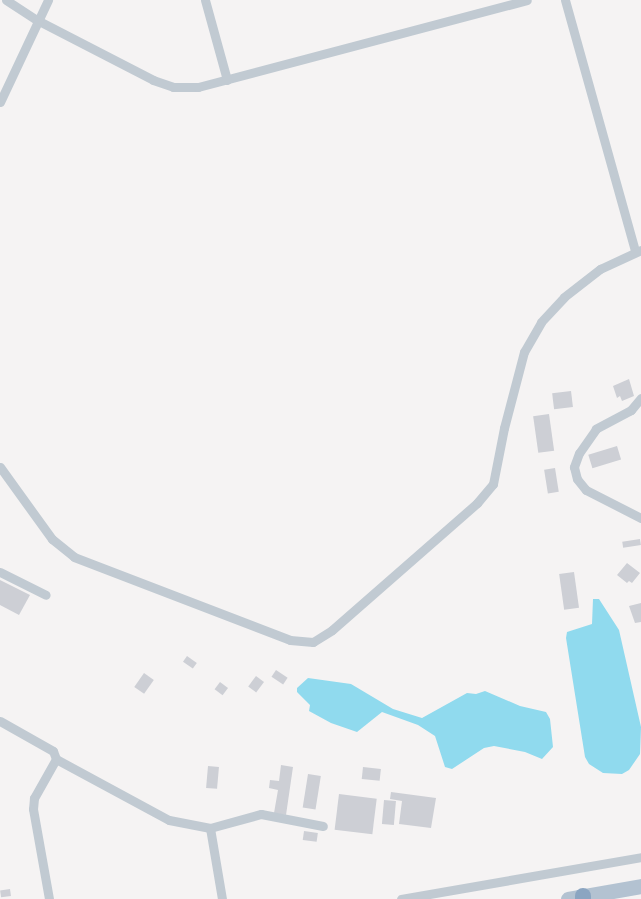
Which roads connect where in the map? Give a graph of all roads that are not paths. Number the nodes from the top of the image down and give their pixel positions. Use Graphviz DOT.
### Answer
graph roads {
  1 [pos="6,0"];
  2 [pos="48,0"];
  3 [pos="205,0"];
  4 [pos="527,0"];
  5 [pos="565,0"];
  6 [pos="37,20"];
  7 [pos="226,80"];
  8 [pos="0,102"];
  9 [pos="638,250"];
  10 [pos="641,398"];
  11 [pos="0,467"];
  12 [pos="641,518"];
  13 [pos="0,572"];
  14 [pos="46,595"];
  15 [pos="0,721"];
  16 [pos="56,759"];
  17 [pos="323,826"];
  18 [pos="210,828"];
  19 [pos="641,856"];
  20 [pos="641,886"];
  21 [pos="578,898"];
  22 [pos="49,899"];
  23 [pos="222,899"];
  24 [pos="401,899"];
  1 -- 6 [label="street"];
  2 -- 6 [label="street"];
  3 -- 7 [label="street"];
  4 -- 7 [label="street"];
  5 -- 9 [label="street"];
  6 -- 7 [label="street"];
  6 -- 8 [label="street"];
  9 -- 11 [label="street"];
  10 -- 12 [label="street"];
  13 -- 14 [label="street"];
  15 -- 16 [label="street"];
  16 -- 18 [label="street"];
  16 -- 22 [label="street"];
  17 -- 18 [label="street"];
  18 -- 23 [label="street"];
  19 -- 24 [label="street"];
  20 -- 21 [label="main road"];
}
